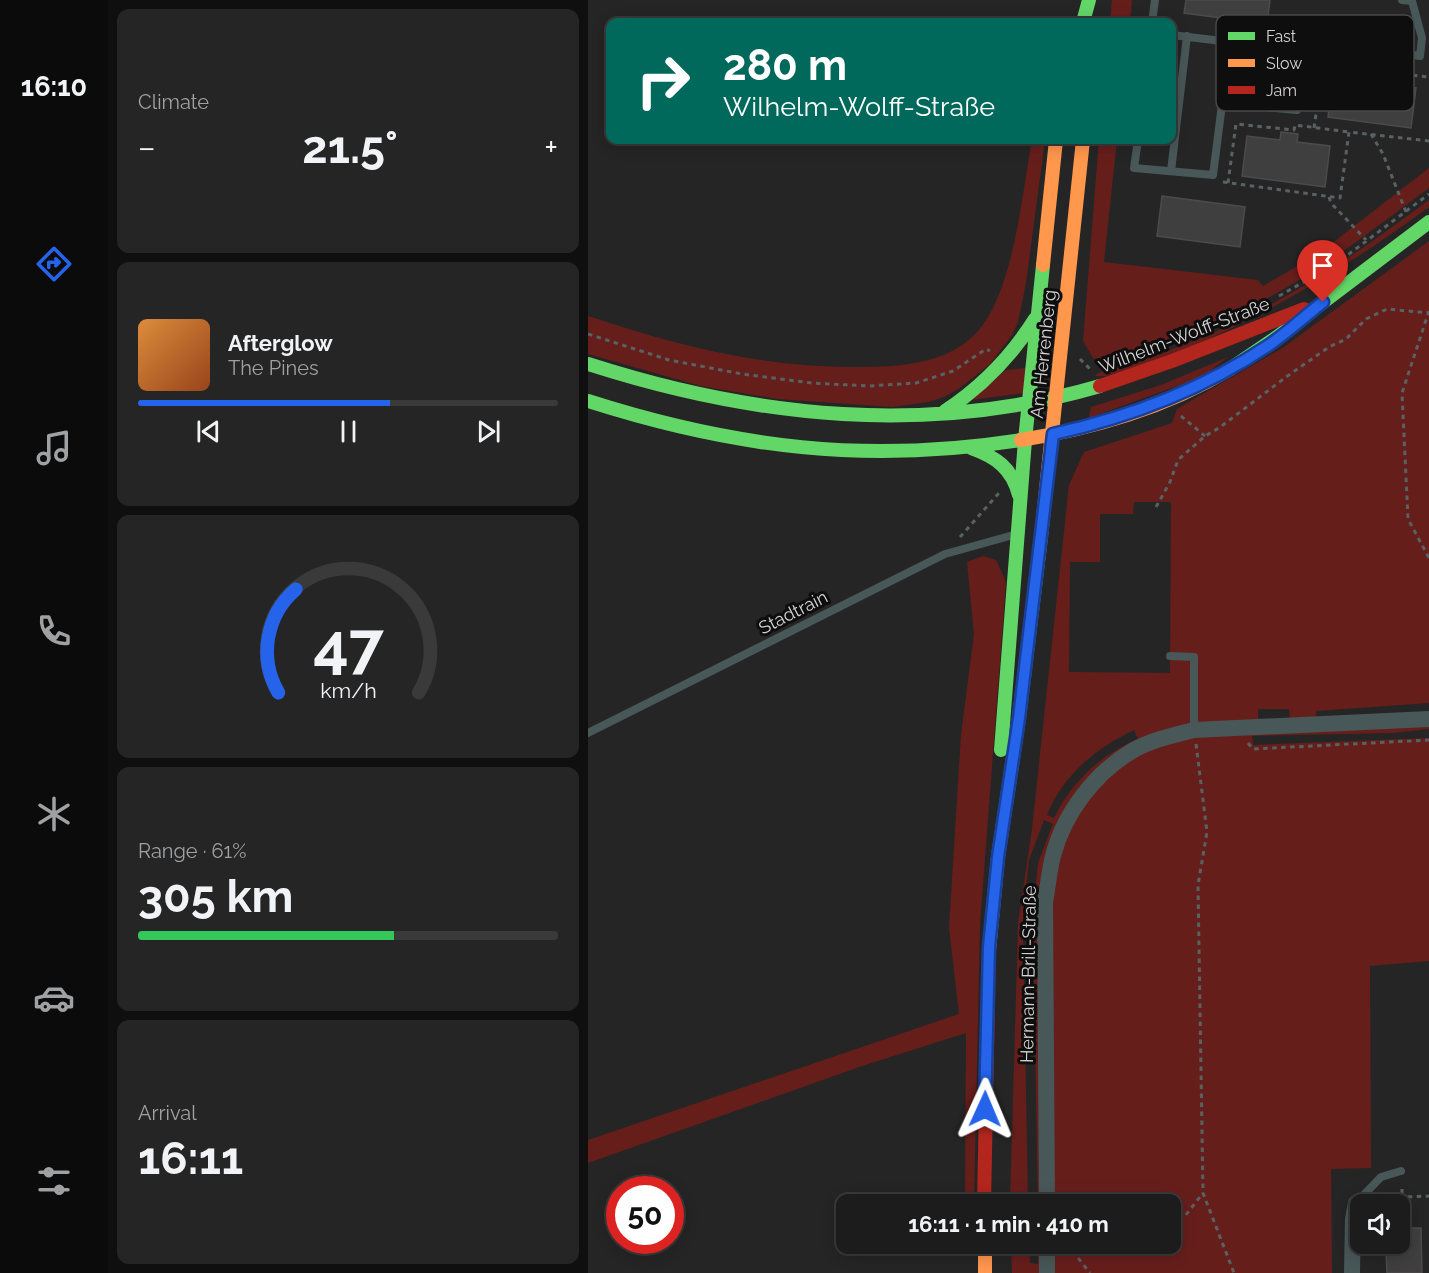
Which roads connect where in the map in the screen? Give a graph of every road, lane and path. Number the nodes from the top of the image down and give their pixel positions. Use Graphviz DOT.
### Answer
graph roads {
  1 [pos="1089,0"];
  2 [pos="1155,0"];
  3 [pos="1402,0"];
  4 [pos="1084,18"];
  5 [pos="1089,18"];
  6 [pos="1153,18"];
  7 [pos="1176,35"];
  8 [pos="1186,36"];
  9 [pos="1414,37"];
  10 [pos="1422,38"];
  11 [pos="1216,40"];
  12 [pos="1414,55"];
  13 [pos="1414,75"];
  14 [pos="1429,77"];
  15 [pos="1221,111"];
  16 [pos="1316,111"];
  17 [pos="1176,126"];
  18 [pos="1314,128"];
  19 [pos="1349,132"];
  20 [pos="1371,134"];
  21 [pos="1429,141"];
  22 [pos="1056,144"];
  23 [pos="1083,144"];
  24 [pos="1137,144"];
  25 [pos="1174,144"];
  26 [pos="1171,171"];
  27 [pos="1213,175"];
  28 [pos="1228,183"];
  29 [pos="1429,194"];
  30 [pos="1329,197"];
  31 [pos="1406,212"];
  32 [pos="1429,222"];
  33 [pos="1366,240"];
  34 [pos="1271,300"];
  35 [pos="1323,302"];
  36 [pos="1429,312"];
  37 [pos="1038,314"];
  38 [pos="588,334"];
  39 [pos="1077,353"];
  40 [pos="1061,356"];
  41 [pos="1007,361"];
  42 [pos="588,364"];
  43 [pos="1092,370"];
  44 [pos="1101,386"];
  45 [pos="1056,396"];
  46 [pos="588,401"];
  47 [pos="1030,402"];
  48 [pos="940,414"];
  49 [pos="1053,434"];
  50 [pos="1025,440"];
  51 [pos="971,448"];
  52 [pos="1006,485"];
  53 [pos="1020,501"];
  54 [pos="1156,507"];
  55 [pos="1017,534"];
  56 [pos="945,554"];
  57 [pos="1429,558"];
  58 [pos="1170,656"];
  59 [pos="1429,719"];
  60 [pos="1237,728"];
  61 [pos="1194,730"];
  62 [pos="588,733"];
  63 [pos="1429,740"];
  64 [pos="998,857"];
  65 [pos="1401,1171"];
  66 [pos="1402,1189"];
  67 [pos="1203,1193"];
  68 [pos="984,1194"];
  69 [pos="1047,1194"];
  70 [pos="1365,1194"];
  71 [pos="1402,1194"];
  72 [pos="1429,1196"];
  73 [pos="1410,1197"];
  74 [pos="1181,1218"];
  75 [pos="984,1254"];
  76 [pos="1047,1254"];
  77 [pos="1075,1254"];
  78 [pos="1352,1254"];
  79 [pos="985,1273"];
  80 [pos="1047,1273"];
  81 [pos="1090,1273"];
  82 [pos="1234,1273"];
  83 [pos="1352,1273"];
  1 -- 4 [label="main road"];
  1 -- 5 [label="main road"];
  2 -- 6 [label="lane"];
  3 -- 10 [label="lane"];
  7 -- 8 [label="lane"];
  8 -- 11 [label="lane"];
  8 -- 17 [label="lane"];
  9 -- 10 [label="path"];
  10 -- 12 [label="lane"];
  13 -- 14 [label="path"];
  15 -- 27 [label="lane"];
  16 -- 18 [label="path"];
  18 -- 19 [label="path"];
  18 -- 28 [label="path"];
  19 -- 20 [label="path"];
  19 -- 30 [label="path"];
  20 -- 21 [label="path"];
  20 -- 31 [label="path"];
  22 -- 37 [label="main road, Am Herrenberg"];
  23 -- 40 [label="main road, Am Herrenberg"];
  24 -- 26 [label="lane"];
  25 -- 26 [label="lane"];
  26 -- 27 [label="lane"];
  27 -- 28 [label="path"];
  28 -- 30 [label="path"];
  29 -- 31 [label="path"];
  30 -- 33 [label="path"];
  31 -- 33 [label="path"];
  32 -- 35 [label="main road, Wilhelm-Wolff-Straße"];
  33 -- 34 [label="path"];
  35 -- 44 [label="main road, Wilhelm-Wolff-Straße"];
  35 -- 49 [label="main road, Wilhelm-Wolff-Straße"];
  36 -- 54 [label="path"];
  36 -- 57 [label="path"];
  37 -- 41 [label="main road"];
  37 -- 47 [label="main road, Am Herrenberg"];
  38 -- 41 [label="path"];
  39 -- 43 [label="path"];
  40 -- 44 [label="main road"];
  40 -- 45 [label="main road, Am Herrenberg"];
  41 -- 48 [label="main road"];
  42 -- 48 [label="main road, Wilhelm-Wolff-Straße"];
  44 -- 45 [label="main road, Wilhelm-Wolff-Straße"];
  45 -- 47 [label="main road, Wilhelm-Wolff-Straße"];
  45 -- 49 [label="main road, Am Herrenberg"];
  46 -- 51 [label="main road, Wilhelm-Wolff-Straße"];
  47 -- 48 [label="main road, Wilhelm-Wolff-Straße"];
  47 -- 50 [label="main road, Am Herrenberg"];
  49 -- 50 [label="main road, Wilhelm-Wolff-Straße"];
  49 -- 64 [label="main road, Am Herrenberg"];
  50 -- 51 [label="main road, Wilhelm-Wolff-Straße"];
  50 -- 53 [label="main road, Am Herrenberg"];
  51 -- 53 [label="main road"];
  52 -- 56 [label="path"];
  53 -- 55 [label="main road, Am Herrenberg"];
  55 -- 56 [label="lane, Stadtrain"];
  55 -- 64 [label="main road, Am Herrenberg"];
  56 -- 62 [label="lane, Stadtrain"];
  58 -- 61 [label="lane"];
  59 -- 60 [label="street, Hermann-Brill-Straße"];
  60 -- 61 [label="street, Hermann-Brill-Straße"];
  60 -- 63 [label="path"];
  61 -- 67 [label="path"];
  61 -- 69 [label="street, Hermann-Brill-Straße"];
  64 -- 68 [label="main road, Am Herrenberg"];
  65 -- 70 [label="lane"];
  66 -- 71 [label="path"];
  67 -- 74 [label="path"];
  67 -- 82 [label="path"];
  72 -- 73 [label="path"];
  75 -- 79 [label="main road"];
  76 -- 80 [label="street"];
  77 -- 81 [label="path"];
  78 -- 83 [label="street"];
}
